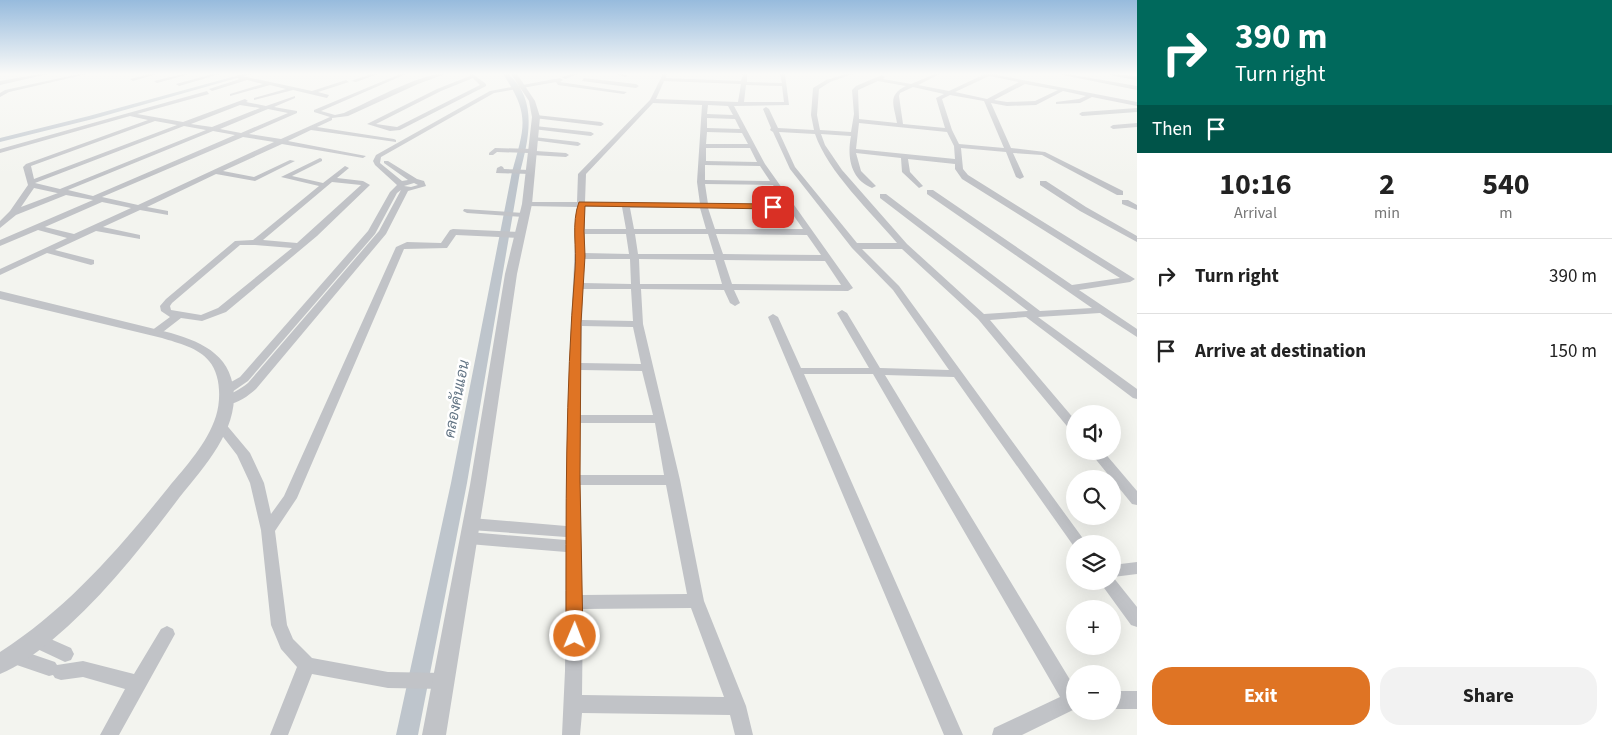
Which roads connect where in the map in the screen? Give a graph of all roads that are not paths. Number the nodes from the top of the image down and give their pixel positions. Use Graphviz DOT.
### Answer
graph roads {
  1 [pos="153,108"];
  2 [pos="225,108"];
  3 [pos="265,108"];
  4 [pos="275,108"];
  5 [pos="322,108"];
  6 [pos="360,108"];
  7 [pos="403,108"];
  8 [pos="438,108"];
  9 [pos="463,108"];
  10 [pos="469,108"];
  11 [pos="532,108"];
  12 [pos="645,108"];
  13 [pos="703,108"];
  14 [pos="733,108"];
  15 [pos="814,108"];
  16 [pos="856,108"];
  17 [pos="898,108"];
  18 [pos="943,108"];
  19 [pos="990,108"];
  20 [pos="766,109"];
  21 [pos="1137,110"];
  22 [pos="1082,114"];
  23 [pos="131,115"];
  24 [pos="705,116"];
  25 [pos="738,117"];
  26 [pos="330,119"];
  27 [pos="153,120"];
  28 [pos="856,121"];
  29 [pos="182,124"];
  30 [pos="601,124"];
  31 [pos="1137,125"];
  32 [pos="900,126"];
  33 [pos="1112,127"];
  34 [pos="310,128"];
  35 [pos="212,130"];
  36 [pos="704,130"];
  37 [pos="774,130"];
  38 [pos="817,130"];
  39 [pos="950,130"];
  40 [pos="745,131"];
  41 [pos="591,134"];
  42 [pos="853,134"];
  43 [pos="242,135"];
  44 [pos="281,141"];
  45 [pos="394,141"];
  46 [pos="578,144"];
  47 [pos="23,145"];
  48 [pos="702,146"];
  49 [pos="753,146"];
  50 [pos="957,146"];
  51 [pos="531,149"];
  52 [pos="1009,150"];
  53 [pos="0,151"];
  54 [pos="513,151"];
  55 [pos="851,151"];
  56 [pos="490,155"];
  57 [pos="566,155"];
  58 [pos="363,156"];
  59 [pos="904,157"];
  60 [pos="34,160"];
  61 [pos="320,160"];
  62 [pos="292,161"];
  63 [pos="959,162"];
  64 [pos="703,163"];
  65 [pos="762,164"];
  66 [pos="344,168"];
  67 [pos="501,168"];
  68 [pos="215,172"];
  69 [pos="1020,177"];
  70 [pos="326,182"];
  71 [pos="701,182"];
  72 [pos="1043,183"];
  73 [pos="32,184"];
  74 [pos="776,184"];
  75 [pos="872,186"];
  76 [pos="919,186"];
  77 [pos="402,187"];
  78 [pos="63,191"];
  79 [pos="930,192"];
  80 [pos="1120,193"];
  81 [pos="883,196"];
  82 [pos="97,199"];
  83 [pos="1125,202"];
  84 [pos="581,204"];
  85 [pos="626,205"];
  86 [pos="704,207"];
  87 [pos="791,207"];
  88 [pos="140,208"];
  89 [pos="1137,208"];
  90 [pos="467,211"];
  91 [pos="523,212"];
  92 [pos="13,213"];
  93 [pos="165,213"];
  94 [pos="0,226"];
  95 [pos="36,227"];
  96 [pos="96,228"];
  97 [pos="579,231"];
  98 [pos="630,231"];
  99 [pos="377,232"];
  100 [pos="711,232"];
  101 [pos="808,232"];
  102 [pos="515,235"];
  103 [pos="75,237"];
  104 [pos="137,237"];
  105 [pos="1137,239"];
  106 [pos="255,242"];
  107 [pos="0,243"];
  108 [pos="299,246"];
  109 [pos="855,246"];
  110 [pos="904,246"];
  111 [pos="45,250"];
  112 [pos="581,256"];
  113 [pos="634,256"];
  114 [pos="719,258"];
  115 [pos="828,258"];
  116 [pos="91,262"];
  117 [pos="0,272"];
  118 [pos="333,279"];
  119 [pos="1133,279"];
  120 [pos="344,280"];
  121 [pos="578,286"];
  122 [pos="637,287"];
  123 [pos="728,288"];
  124 [pos="1070,288"];
  125 [pos="0,295"];
  126 [pos="735,303"];
  127 [pos="1102,310"];
  128 [pos="842,313"];
  129 [pos="180,315"];
  130 [pos="1034,315"];
  131 [pos="773,317"];
  132 [pos="982,318"];
  133 [pos="576,323"];
  134 [pos="638,324"];
  135 [pos="155,333"];
  136 [pos="1136,333"];
  137 [pos="576,366"];
  138 [pos="647,368"];
  139 [pos="796,371"];
  140 [pos="876,371"];
  141 [pos="958,374"];
  142 [pos="228,395"];
  143 [pos="1137,395"];
  144 [pos="1066,417"];
  145 [pos="575,419"];
  146 [pos="660,419"];
  147 [pos="220,424"];
  148 [pos="1103,460"];
  149 [pos="573,480"];
  150 [pos="673,480"];
  151 [pos="1137,500"];
  152 [pos="268,530"];
  153 [pos="470,531"];
  154 [pos="1074,535"];
  155 [pos="574,540"];
  156 [pos="1137,568"];
  157 [pos="1121,570"];
  158 [pos="1114,590"];
  159 [pos="696,601"];
  160 [pos="575,602"];
  161 [pos="1137,620"];
  162 [pos="167,634"];
  163 [pos="37,642"];
  164 [pos="7,660"];
  165 [pos="75,660"];
  166 [pos="307,665"];
  167 [pos="438,681"];
  168 [pos="138,684"];
  169 [pos="1066,687"];
  170 [pos="1121,700"];
  171 [pos="1137,700"];
  172 [pos="573,704"];
  173 [pos="1066,704"];
  174 [pos="737,706"];
  175 [pos="109,735"];
  176 [pos="279,735"];
  177 [pos="434,735"];
  178 [pos="571,735"];
  179 [pos="744,735"];
  180 [pos="954,735"];
  181 [pos="1001,735"];
  1 -- 23 [label="street"];
  2 -- 29 [label="street"];
  3 -- 35 [label="street"];
  4 -- 43 [label="street"];
  5 -- 6 [label="street"];
  7 -- 8 [label="street"];
  9 -- 77 [label="street"];
  10 -- 77 [label="street"];
  11 -- 51 [label="street"];
  12 -- 84 [label="street"];
  13 -- 24 [label="street"];
  14 -- 25 [label="street"];
  15 -- 38 [label="street"];
  16 -- 28 [label="street"];
  17 -- 32 [label="street"];
  18 -- 39 [label="street"];
  19 -- 52 [label="street"];
  20 -- 37 [label="street"];
  21 -- 22 [label="street"];
  23 -- 27 [label="street"];
  23 -- 47 [label="street"];
  24 -- 25 [label="street"];
  24 -- 36 [label="street"];
  25 -- 40 [label="street"];
  26 -- 34 [label="street"];
  27 -- 29 [label="street"];
  27 -- 73 [label="street"];
  28 -- 32 [label="street"];
  28 -- 42 [label="street"];
  29 -- 35 [label="street"];
  29 -- 73 [label="street"];
  30 -- 51 [label="street"];
  31 -- 33 [label="street"];
  32 -- 39 [label="street"];
  34 -- 44 [label="street"];
  34 -- 45 [label="street"];
  35 -- 43 [label="street"];
  35 -- 78 [label="street"];
  36 -- 40 [label="street"];
  36 -- 48 [label="street"];
  37 -- 38 [label="street"];
  37 -- 109 [label="street"];
  38 -- 42 [label="street"];
  38 -- 110 [label="street"];
  39 -- 50 [label="street"];
  40 -- 49 [label="street"];
  41 -- 51 [label="street"];
  42 -- 55 [label="street"];
  43 -- 44 [label="street"];
  43 -- 82 [label="street"];
  44 -- 58 [label="street"];
  44 -- 68 [label="street"];
  46 -- 51 [label="street"];
  47 -- 53 [label="street"];
  47 -- 60 [label="street"];
  48 -- 49 [label="street"];
  48 -- 64 [label="street"];
  49 -- 65 [label="street"];
  50 -- 52 [label="street"];
  50 -- 63 [label="street"];
  51 -- 54 [label="street"];
  51 -- 54 [label="street"];
  51 -- 57 [label="street"];
  51 -- 67 [label="street"];
  51 -- 91 [label="street"];
  52 -- 69 [label="street"];
  52 -- 80 [label="street"];
  54 -- 56 [label="street"];
  55 -- 59 [label="street"];
  55 -- 75 [label="street"];
  59 -- 63 [label="street"];
  59 -- 76 [label="street"];
  61 -- 70 [label="street"];
  62 -- 68 [label="street"];
  63 -- 119 [label="street"];
  64 -- 65 [label="street"];
  64 -- 71 [label="street"];
  65 -- 74 [label="street"];
  66 -- 70 [label="street"];
  68 -- 88 [label="street"];
  70 -- 106 [label="street"];
  70 -- 108 [label="street"];
  71 -- 74 [label="street"];
  71 -- 86 [label="street"];
  72 -- 105 [label="street"];
  73 -- 78 [label="street"];
  73 -- 92 [label="street"];
  74 -- 87 [label="street"];
  77 -- 99 [label="street"];
  78 -- 82 [label="street"];
  78 -- 92 [label="street"];
  79 -- 124 [label="street"];
  81 -- 130 [label="street"];
  82 -- 88 [label="street"];
  82 -- 95 [label="street"];
  83 -- 89 [label="street"];
  84 -- 85 [label="street"];
  84 -- 91 [label="street"];
  84 -- 97 [label="street"];
  85 -- 86 [label="street"];
  85 -- 98 [label="street"];
  86 -- 87 [label="street"];
  86 -- 100 [label="street"];
  87 -- 101 [label="street"];
  88 -- 93 [label="street"];
  88 -- 96 [label="street"];
  90 -- 91 [label="street"];
  91 -- 102 [label="street"];
  92 -- 94 [label="street"];
  95 -- 103 [label="street"];
  95 -- 107 [label="street"];
  96 -- 103 [label="street"];
  96 -- 104 [label="street"];
  97 -- 98 [label="street"];
  97 -- 112 [label="street"];
  98 -- 100 [label="street"];
  98 -- 113 [label="street"];
  99 -- 118 [label="street"];
  99 -- 120 [label="street"];
  100 -- 101 [label="street"];
  100 -- 114 [label="street"];
  101 -- 115 [label="street"];
  102 -- 152 [label="street"];
  102 -- 153 [label="street"];
  103 -- 111 [label="street"];
  106 -- 108 [label="street"];
  106 -- 129 [label="street"];
  108 -- 129 [label="street"];
  109 -- 110 [label="street"];
  109 -- 141 [label="street"];
  110 -- 132 [label="street"];
  111 -- 116 [label="street"];
  111 -- 117 [label="street"];
  112 -- 113 [label="street"];
  112 -- 121 [label="street"];
  113 -- 114 [label="street"];
  113 -- 122 [label="street"];
  114 -- 115 [label="street"];
  114 -- 123 [label="street"];
  115 -- 123 [label="street"];
  118 -- 120 [label="street"];
  118 -- 142 [label="street"];
  119 -- 124 [label="street"];
  120 -- 142 [label="street"];
  121 -- 122 [label="street"];
  121 -- 133 [label="street"];
  122 -- 123 [label="street"];
  122 -- 134 [label="street"];
  123 -- 126 [label="street"];
  124 -- 127 [label="street"];
  125 -- 135 [label="street"];
  127 -- 130 [label="street"];
  127 -- 136 [label="street"];
  128 -- 140 [label="street"];
  129 -- 135 [label="street"];
  130 -- 132 [label="street"];
  130 -- 143 [label="street"];
  131 -- 139 [label="street"];
  132 -- 144 [label="street"];
  133 -- 134 [label="street"];
  133 -- 137 [label="street"];
  134 -- 138 [label="street"];
  135 -- 142 [label="street"];
  137 -- 138 [label="street"];
  137 -- 145 [label="street"];
  138 -- 146 [label="street"];
  139 -- 140 [label="street"];
  139 -- 180 [label="street"];
  140 -- 141 [label="street"];
  140 -- 169 [label="street"];
  141 -- 154 [label="street"];
  142 -- 147 [label="street"];
  145 -- 146 [label="street"];
  145 -- 149 [label="street"];
  146 -- 150 [label="street"];
  147 -- 152 [label="street"];
  147 -- 163 [label="street"];
  148 -- 151 [label="street"];
  149 -- 150 [label="street"];
  149 -- 155 [label="street"];
  150 -- 159 [label="street"];
  152 -- 166 [label="street"];
  153 -- 155 [label="street"];
  153 -- 167 [label="street"];
  155 -- 160 [label="street"];
  156 -- 157 [label="street"];
  158 -- 161 [label="street"];
  159 -- 160 [label="street"];
  159 -- 174 [label="street"];
  160 -- 172 [label="street"];
  162 -- 168 [label="street"];
  163 -- 164 [label="street"];
  163 -- 165 [label="street"];
  164 -- 165 [label="street"];
  165 -- 168 [label="street"];
  166 -- 167 [label="street"];
  166 -- 176 [label="street"];
  167 -- 177 [label="street"];
  168 -- 175 [label="street"];
  170 -- 171 [label="street"];
  172 -- 174 [label="street"];
  172 -- 178 [label="street"];
  173 -- 181 [label="street"];
  174 -- 179 [label="street"];
}
